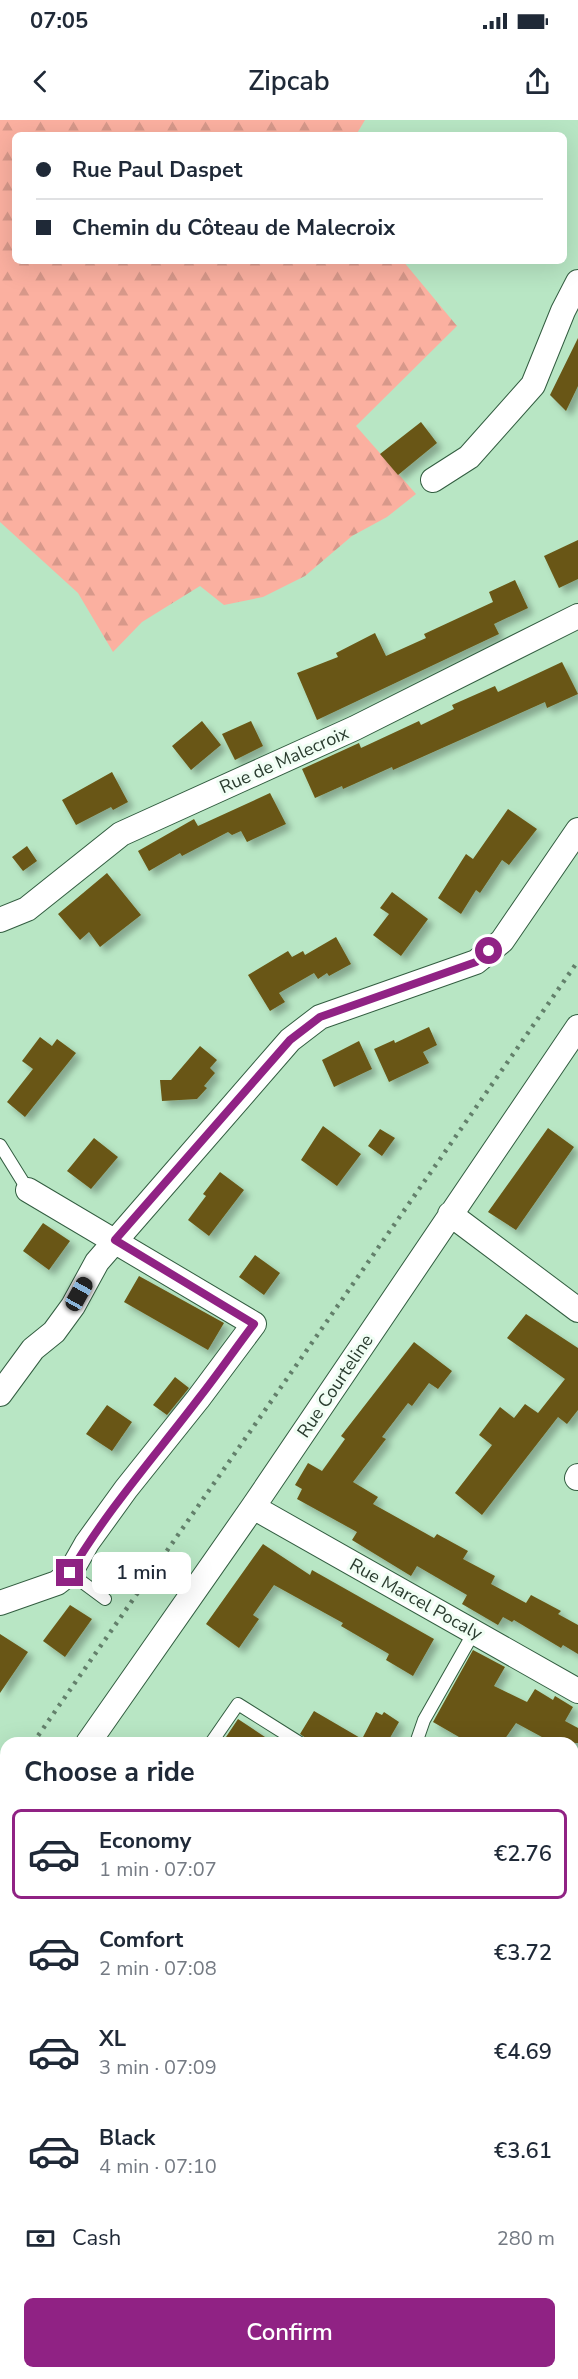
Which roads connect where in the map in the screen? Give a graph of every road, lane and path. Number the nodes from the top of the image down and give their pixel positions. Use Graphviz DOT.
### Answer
graph roads {
  1 [pos="578,282"];
  2 [pos="433,480"];
  3 [pos="578,616"];
  4 [pos="578,830"];
  5 [pos="0,920"];
  6 [pos="578,1027"];
  7 [pos="0,1145"];
  8 [pos="28,1190"];
  9 [pos="450,1214"];
  10 [pos="115,1240"];
  11 [pos="578,1310"];
  12 [pos="0,1394"];
  13 [pos="254,1508"];
  14 [pos="70,1573"];
  15 [pos="105,1599"];
  16 [pos="0,1603"];
  17 [pos="474,1632"];
  18 [pos="578,1691"];
  19 [pos="92,1737"];
  20 [pos="215,1737"];
  21 [pos="290,1737"];
  22 [pos="418,1737"];
  1 -- 2 [label="street"];
  3 -- 5 [label="street, Rue de Malecroix"];
  4 -- 10 [label="street"];
  6 -- 9 [label="street, Rue Courteline"];
  7 -- 8 [label="lane"];
  8 -- 10 [label="street"];
  9 -- 11 [label="street"];
  9 -- 13 [label="street, Rue Courteline"];
  10 -- 12 [label="street"];
  10 -- 14 [label="street"];
  13 -- 17 [label="street, Rue Marcel Pocaly"];
  13 -- 19 [label="street, Rue Courteline"];
  14 -- 15 [label="lane"];
  14 -- 16 [label="street"];
  17 -- 18 [label="street, Rue Marcel Pocaly"];
  17 -- 22 [label="lane"];
  20 -- 21 [label="lane"];
}
